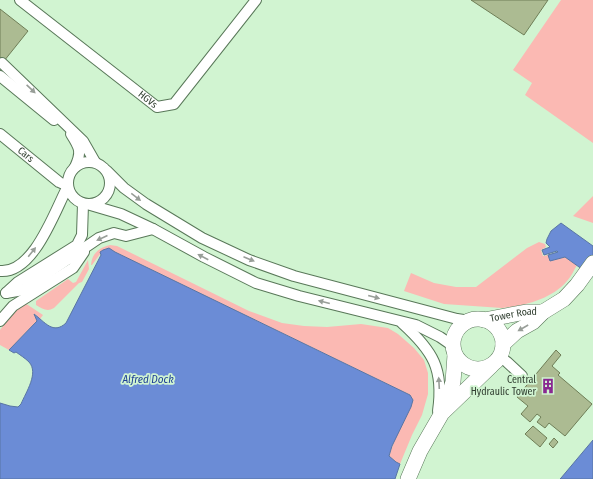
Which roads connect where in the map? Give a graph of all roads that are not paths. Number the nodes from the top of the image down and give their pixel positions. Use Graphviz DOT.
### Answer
graph roads {
  1 [pos="20,0"];
  2 [pos="256,0"];
  3 [pos="2,63"];
  4 [pos="0,76"];
  5 [pos="0,134"];
  6 [pos="0,142"];
  7 [pos="95,162"];
  8 [pos="75,167"];
  9 [pos="107,170"];
  10 [pos="49,178"];
  11 [pos="68,186"];
  12 [pos="85,204"];
  13 [pos="153,229"];
  14 [pos="88,246"];
  15 [pos="590,268"];
  16 [pos="0,271"];
  17 [pos="543,312"];
  18 [pos="398,320"];
  19 [pos="477,320"];
  20 [pos="0,321"];
  21 [pos="454,350"];
  22 [pos="499,355"];
  23 [pos="522,376"];
  24 [pos="439,417"];
  25 [pos="408,479"];
  1 -- 2 [label="street, HGVs"];
  3 -- 7 [label="street, one-way"];
  4 -- 8 [label="street"];
  5 -- 10 [label="street, Cars"];
  6 -- 10 [label="street"];
  7 -- 8 [label="street"];
  7 -- 9 [label="street"];
  8 -- 11 [label="street"];
  9 -- 12 [label="street"];
  9 -- 19 [label="street, one-way"];
  10 -- 11 [label="street"];
  11 -- 12 [label="street"];
  16 -- 11 [label="street, one-way"];
  12 -- 13 [label="street"];
  12 -- 14 [label="street"];
  13 -- 14 [label="street, one-way"];
  18 -- 13 [label="street, one-way"];
  14 -- 20 [label="street"];
  15 -- 17 [label="highway, Tower Road"];
  17 -- 19 [label="highway, Tower Road"];
  17 -- 22 [label="highway, Tower Road, one-way"];
  18 -- 21 [label="street"];
  24 -- 18 [label="street, one-way"];
  19 -- 21 [label="highway"];
  19 -- 22 [label="highway"];
  21 -- 22 [label="highway"];
  21 -- 24 [label="highway"];
  22 -- 23 [label="street"];
  22 -- 24 [label="highway, Tower Road"];
  24 -- 25 [label="highway"];
}
